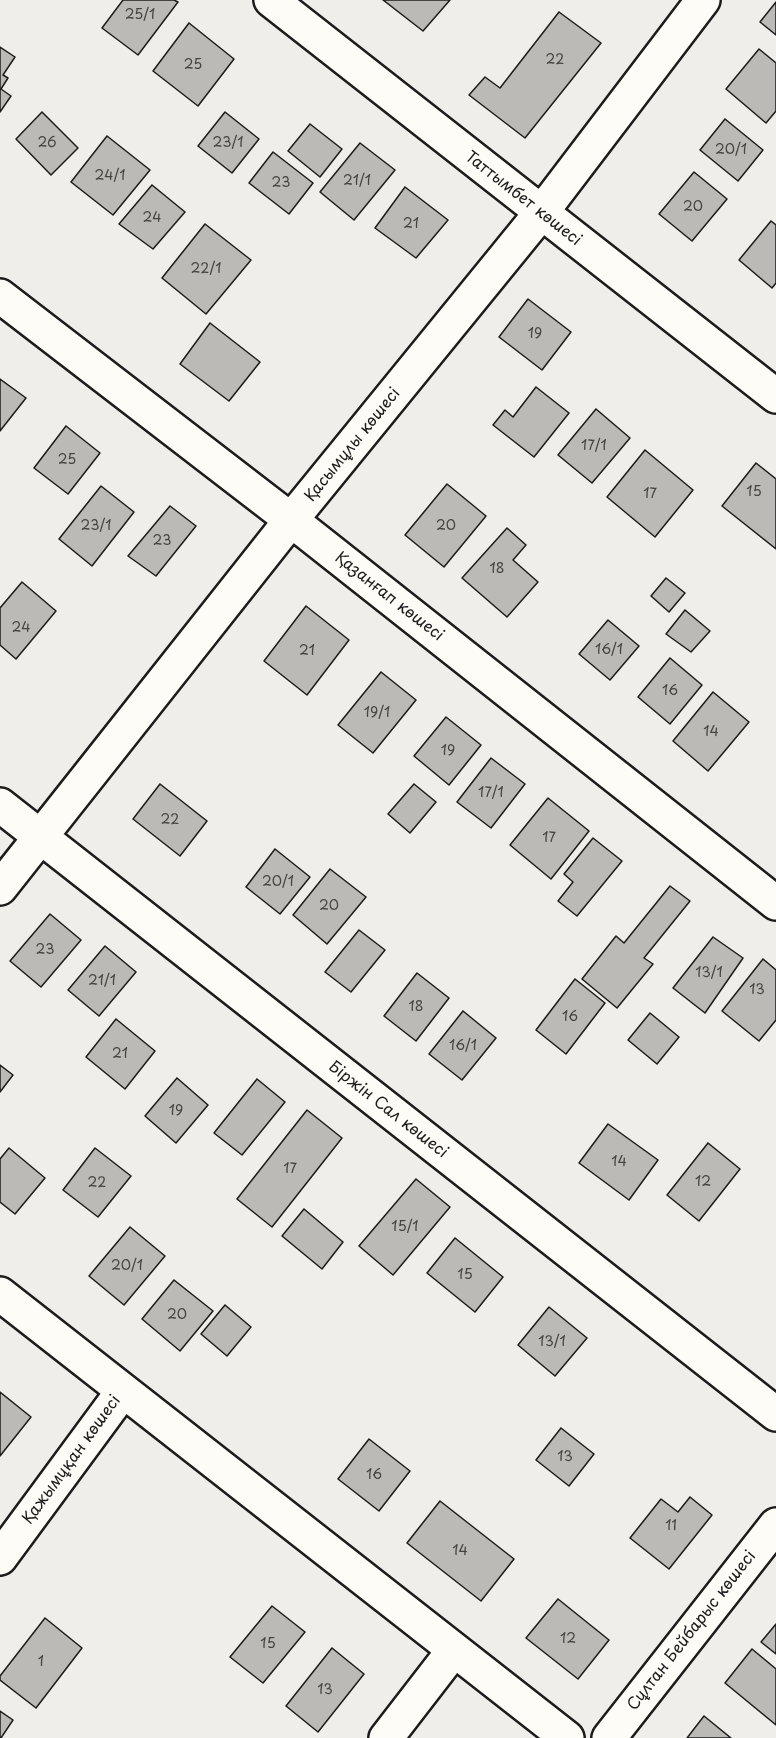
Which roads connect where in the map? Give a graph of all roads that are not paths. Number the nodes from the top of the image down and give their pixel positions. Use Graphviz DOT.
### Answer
graph roads {
  1 [pos="271,0"];
  2 [pos="703,0"];
  3 [pos="541,213"];
  4 [pos="0,296"];
  5 [pos="776,396"];
  6 [pos="291,520"];
  7 [pos="0,805"];
  8 [pos="40,837"];
  9 [pos="0,888"];
  10 [pos="776,903"];
  11 [pos="0,1294"];
  12 [pos="123,1390"];
  13 [pos="776,1414"];
  14 [pos="776,1525"];
  15 [pos="0,1558"];
  16 [pos="454,1650"];
  17 [pos="386,1738"];
  18 [pos="567,1738"];
  19 [pos="609,1738"];
  1 -- 3 [label="street, Таттымбет көшесі"];
  2 -- 3 [label="street, Қасымұлы көшесі"];
  3 -- 5 [label="street, Таттымбет көшесі"];
  3 -- 6 [label="street, Қасымұлы көшесі"];
  4 -- 6 [label="street, Қазанғап көшесі"];
  6 -- 8 [label="street, Қасымұлы көшесі"];
  6 -- 10 [label="street, Қазанғап көшесі"];
  7 -- 8 [label="street, Біржін Сал көшесі"];
  8 -- 9 [label="street, Қасымұлы көшесі"];
  8 -- 13 [label="street, Біржін Сал көшесі"];
  11 -- 12 [label="street"];
  12 -- 15 [label="street, Қажымұқан көшесі"];
  12 -- 16 [label="street"];
  14 -- 19 [label="street, Сұлтан Бейбарыс көшесі"];
  16 -- 17 [label="street"];
  16 -- 18 [label="street"];
}
